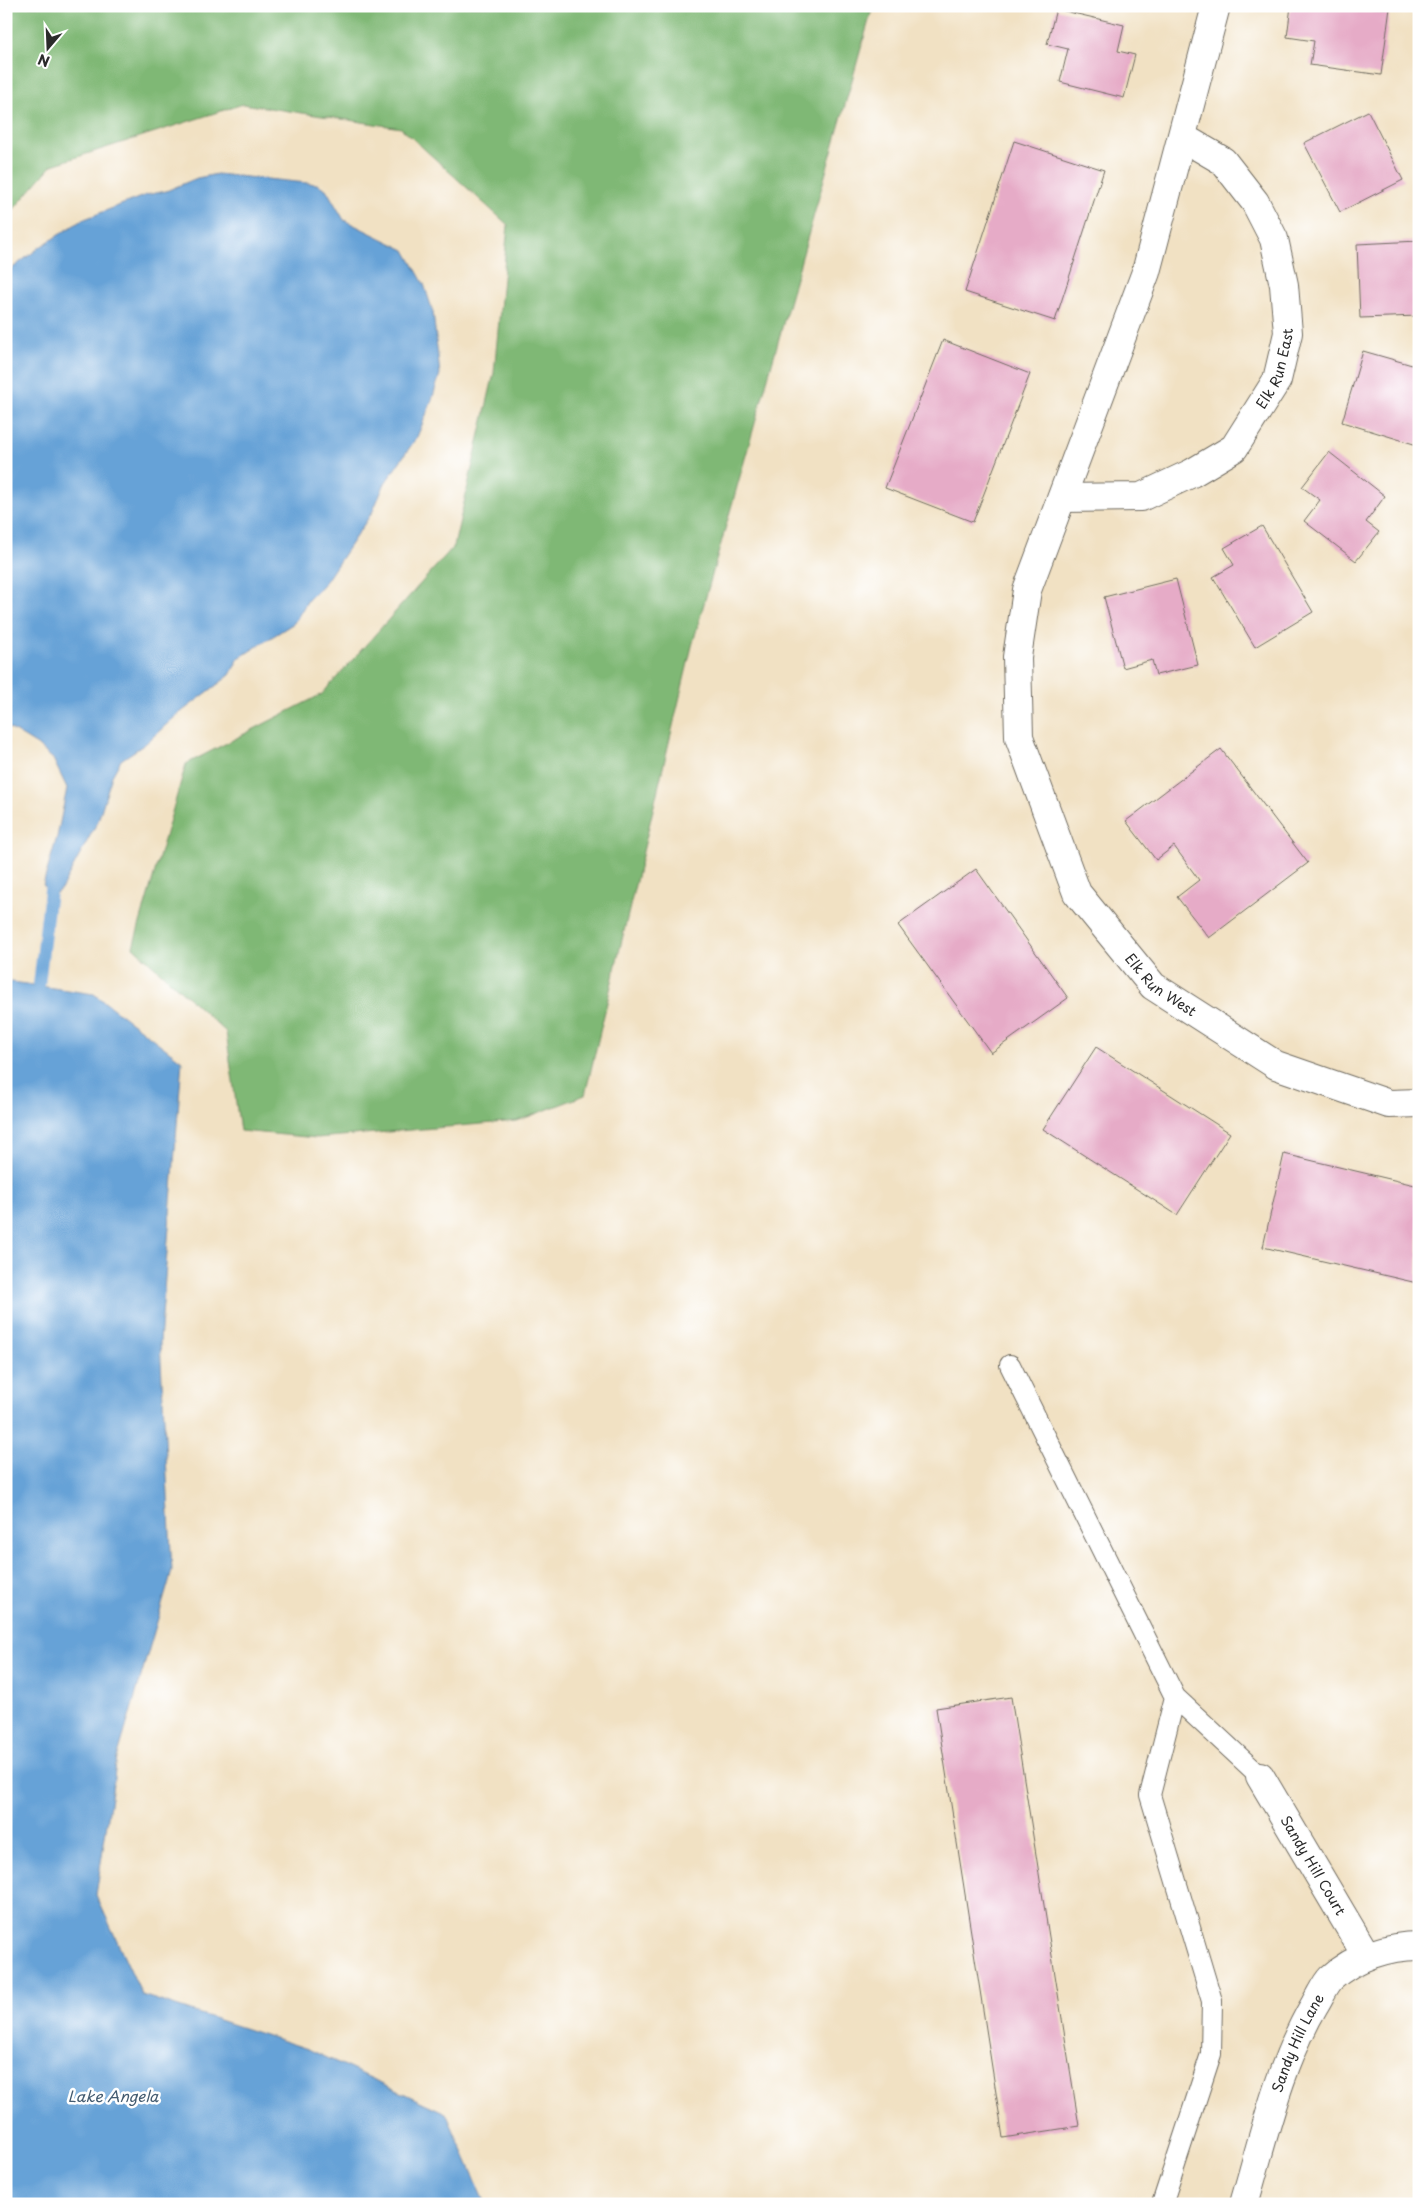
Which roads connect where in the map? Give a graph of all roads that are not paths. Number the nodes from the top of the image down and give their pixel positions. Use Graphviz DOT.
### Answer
graph roads {
  1 [pos="1216,6"];
  2 [pos="1182,137"];
  3 [pos="1062,498"];
  4 [pos="1419,1103"];
  5 [pos="1010,1366"];
  6 [pos="1175,1697"];
  7 [pos="1260,1776"];
  8 [pos="1419,1946"];
  9 [pos="1366,1956"];
  10 [pos="1162,2204"];
  11 [pos="1244,2204"];
  1 -- 2 [label="street"];
  2 -- 3 [label="street"];
  2 -- 3 [label="street, Elk Run East"];
  3 -- 4 [label="street, Elk Run West"];
  5 -- 6 [label="lane"];
  6 -- 7 [label="lane"];
  6 -- 10 [label="lane"];
  7 -- 9 [label="street, Sandy Hill Court"];
  8 -- 9 [label="street, Sandy Hill Lane"];
  9 -- 11 [label="street, Sandy Hill Lane"];
}
